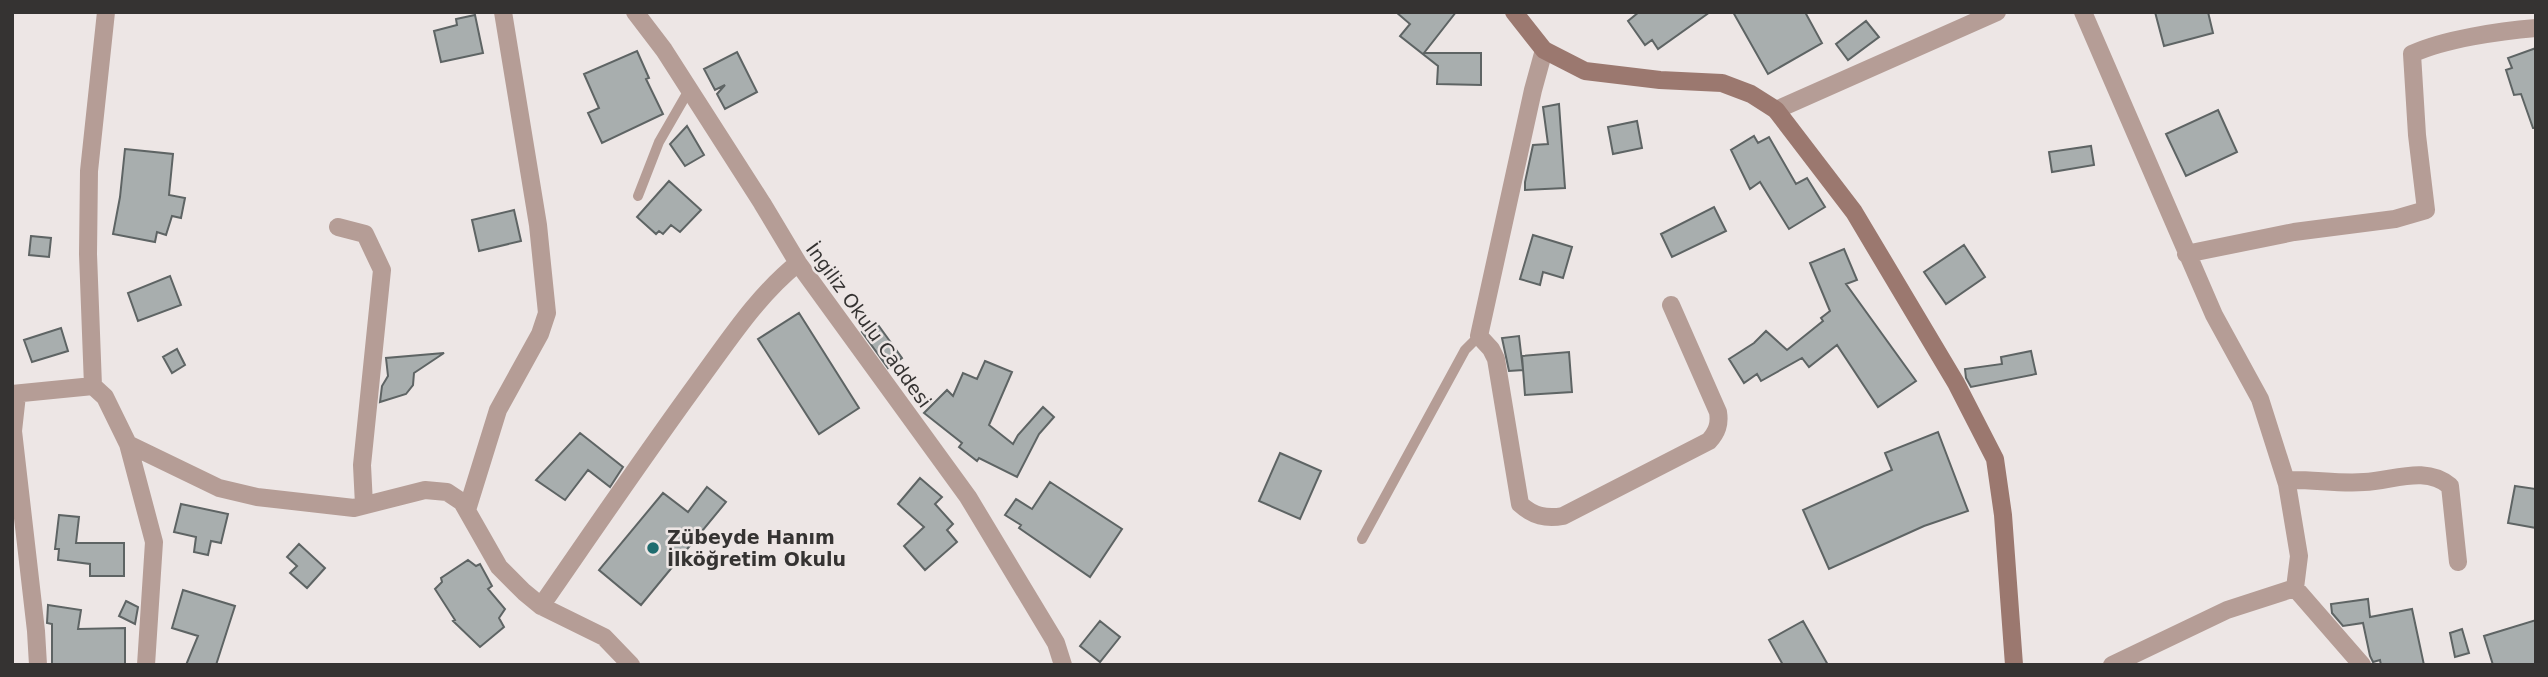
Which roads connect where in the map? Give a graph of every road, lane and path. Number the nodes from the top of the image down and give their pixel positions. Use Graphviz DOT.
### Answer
graph roads {
  1 [pos="106,12"];
  2 [pos="503,12"];
  3 [pos="635,12"];
  4 [pos="1514,12"];
  5 [pos="1997,12"];
  6 [pos="2082,12"];
  7 [pos="2536,28"];
  8 [pos="1544,50"];
  9 [pos="689,90"];
  10 [pos="1776,110"];
  11 [pos="638,196"];
  12 [pos="338,227"];
  13 [pos="2186,254"];
  14 [pos="798,263"];
  15 [pos="1671,305"];
  16 [pos="1479,336"];
  17 [pos="93,386"];
  18 [pos="15,395"];
  19 [pos="128,444"];
  20 [pos="2286,480"];
  21 [pos="364,506"];
  22 [pos="467,510"];
  23 [pos="1362,539"];
  24 [pos="2458,562"];
  25 [pos="2295,588"];
  26 [pos="541,606"];
  27 [pos="38,665"];
  28 [pos="146,665"];
  29 [pos="631,665"];
  30 [pos="1063,665"];
  31 [pos="2014,665"];
  32 [pos="2112,665"];
  33 [pos="2362,665"];
  1 -- 17 [label="street"];
  2 -- 22 [label="street"];
  3 -- 9 [label="street, İngiliz Okulu Caddesi"];
  4 -- 8 [label="street"];
  5 -- 10 [label="street"];
  6 -- 13 [label="street"];
  7 -- 13 [label="street"];
  8 -- 10 [label="street"];
  8 -- 16 [label="street"];
  9 -- 11 [label="lane"];
  9 -- 14 [label="street, İngiliz Okulu Caddesi"];
  10 -- 31 [label="street"];
  12 -- 21 [label="street"];
  13 -- 20 [label="street"];
  14 -- 26 [label="street"];
  14 -- 30 [label="street, İngiliz Okulu Caddesi"];
  15 -- 16 [label="street"];
  16 -- 23 [label="lane"];
  17 -- 18 [label="street"];
  17 -- 19 [label="street"];
  18 -- 27 [label="street"];
  19 -- 21 [label="street"];
  19 -- 28 [label="street"];
  20 -- 24 [label="street"];
  20 -- 25 [label="street"];
  21 -- 22 [label="street"];
  22 -- 26 [label="street"];
  25 -- 32 [label="street"];
  25 -- 33 [label="street"];
  26 -- 29 [label="street"];
}
